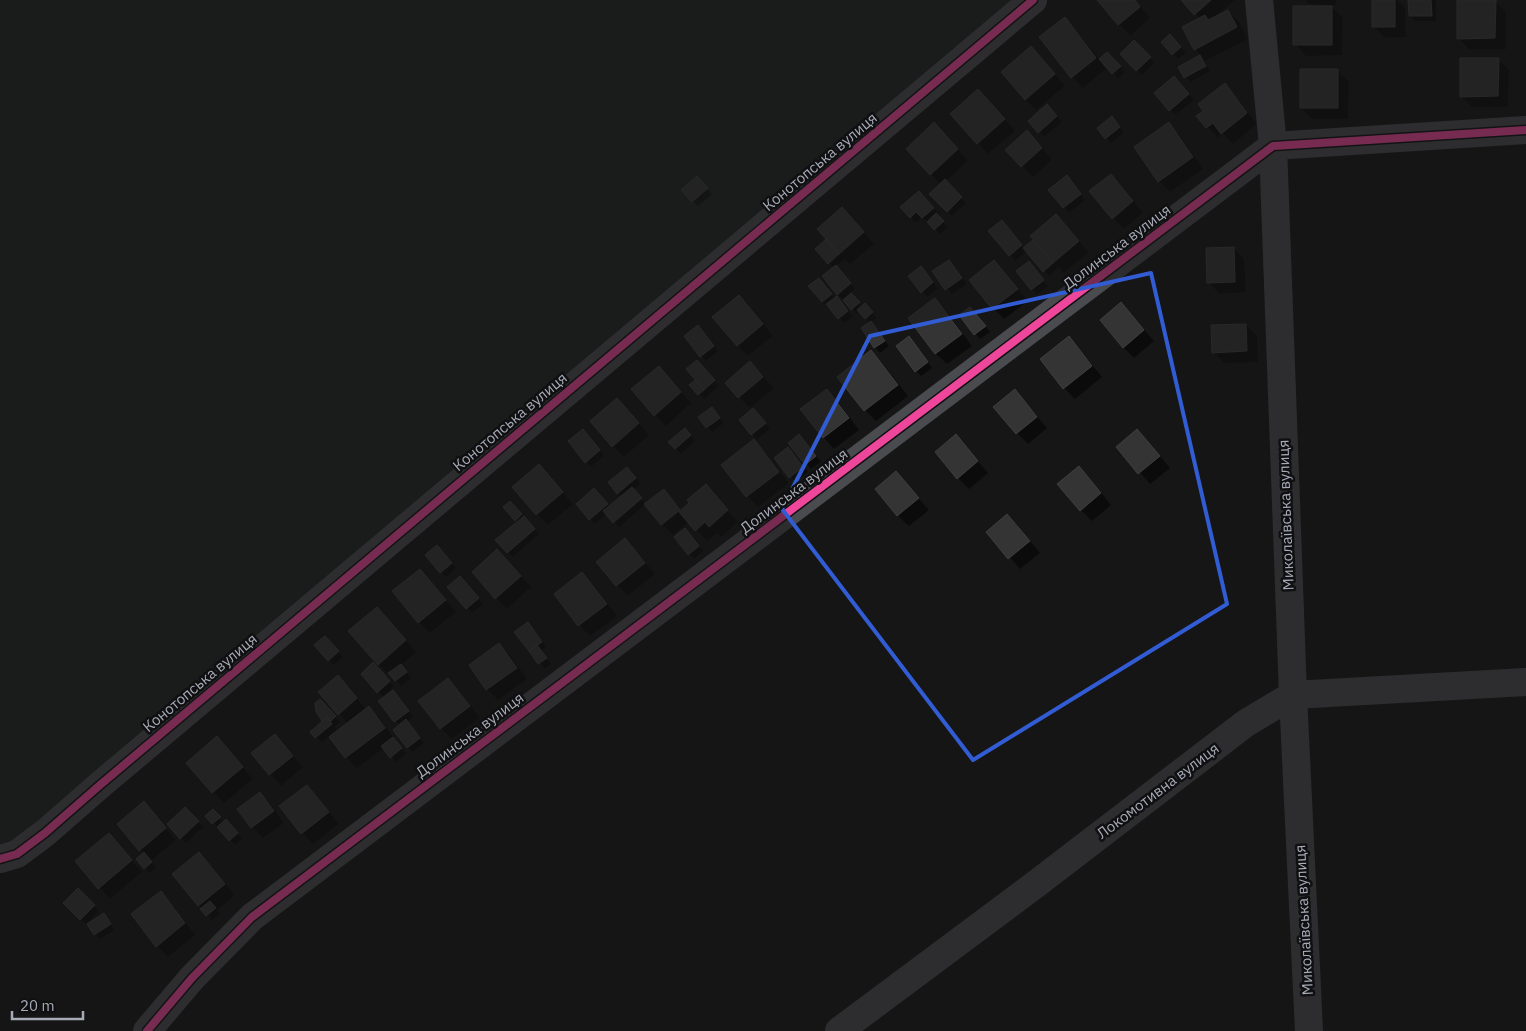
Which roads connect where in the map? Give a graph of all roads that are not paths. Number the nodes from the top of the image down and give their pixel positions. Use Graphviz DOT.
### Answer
graph roads {
  1 [pos="1033,0"];
  2 [pos="1259,0"];
  3 [pos="1526,130"];
  4 [pos="1273,146"];
  5 [pos="1526,682"];
  6 [pos="1293,695"];
  7 [pos="0,859"];
  8 [pos="147,1031"];
  9 [pos="839,1031"];
  10 [pos="1309,1031"];
  1 -- 7 [label="street, Конотопська вулиця"];
  2 -- 4 [label="street, Миколаївська вулиця"];
  3 -- 4 [label="street"];
  4 -- 6 [label="street, Миколаївська вулиця"];
  4 -- 8 [label="street, Долинська вулиця"];
  5 -- 6 [label="street, Локомотивна вулиця"];
  6 -- 9 [label="street, Локомотивна вулиця"];
  6 -- 10 [label="street, Миколаївська вулиця"];
}
